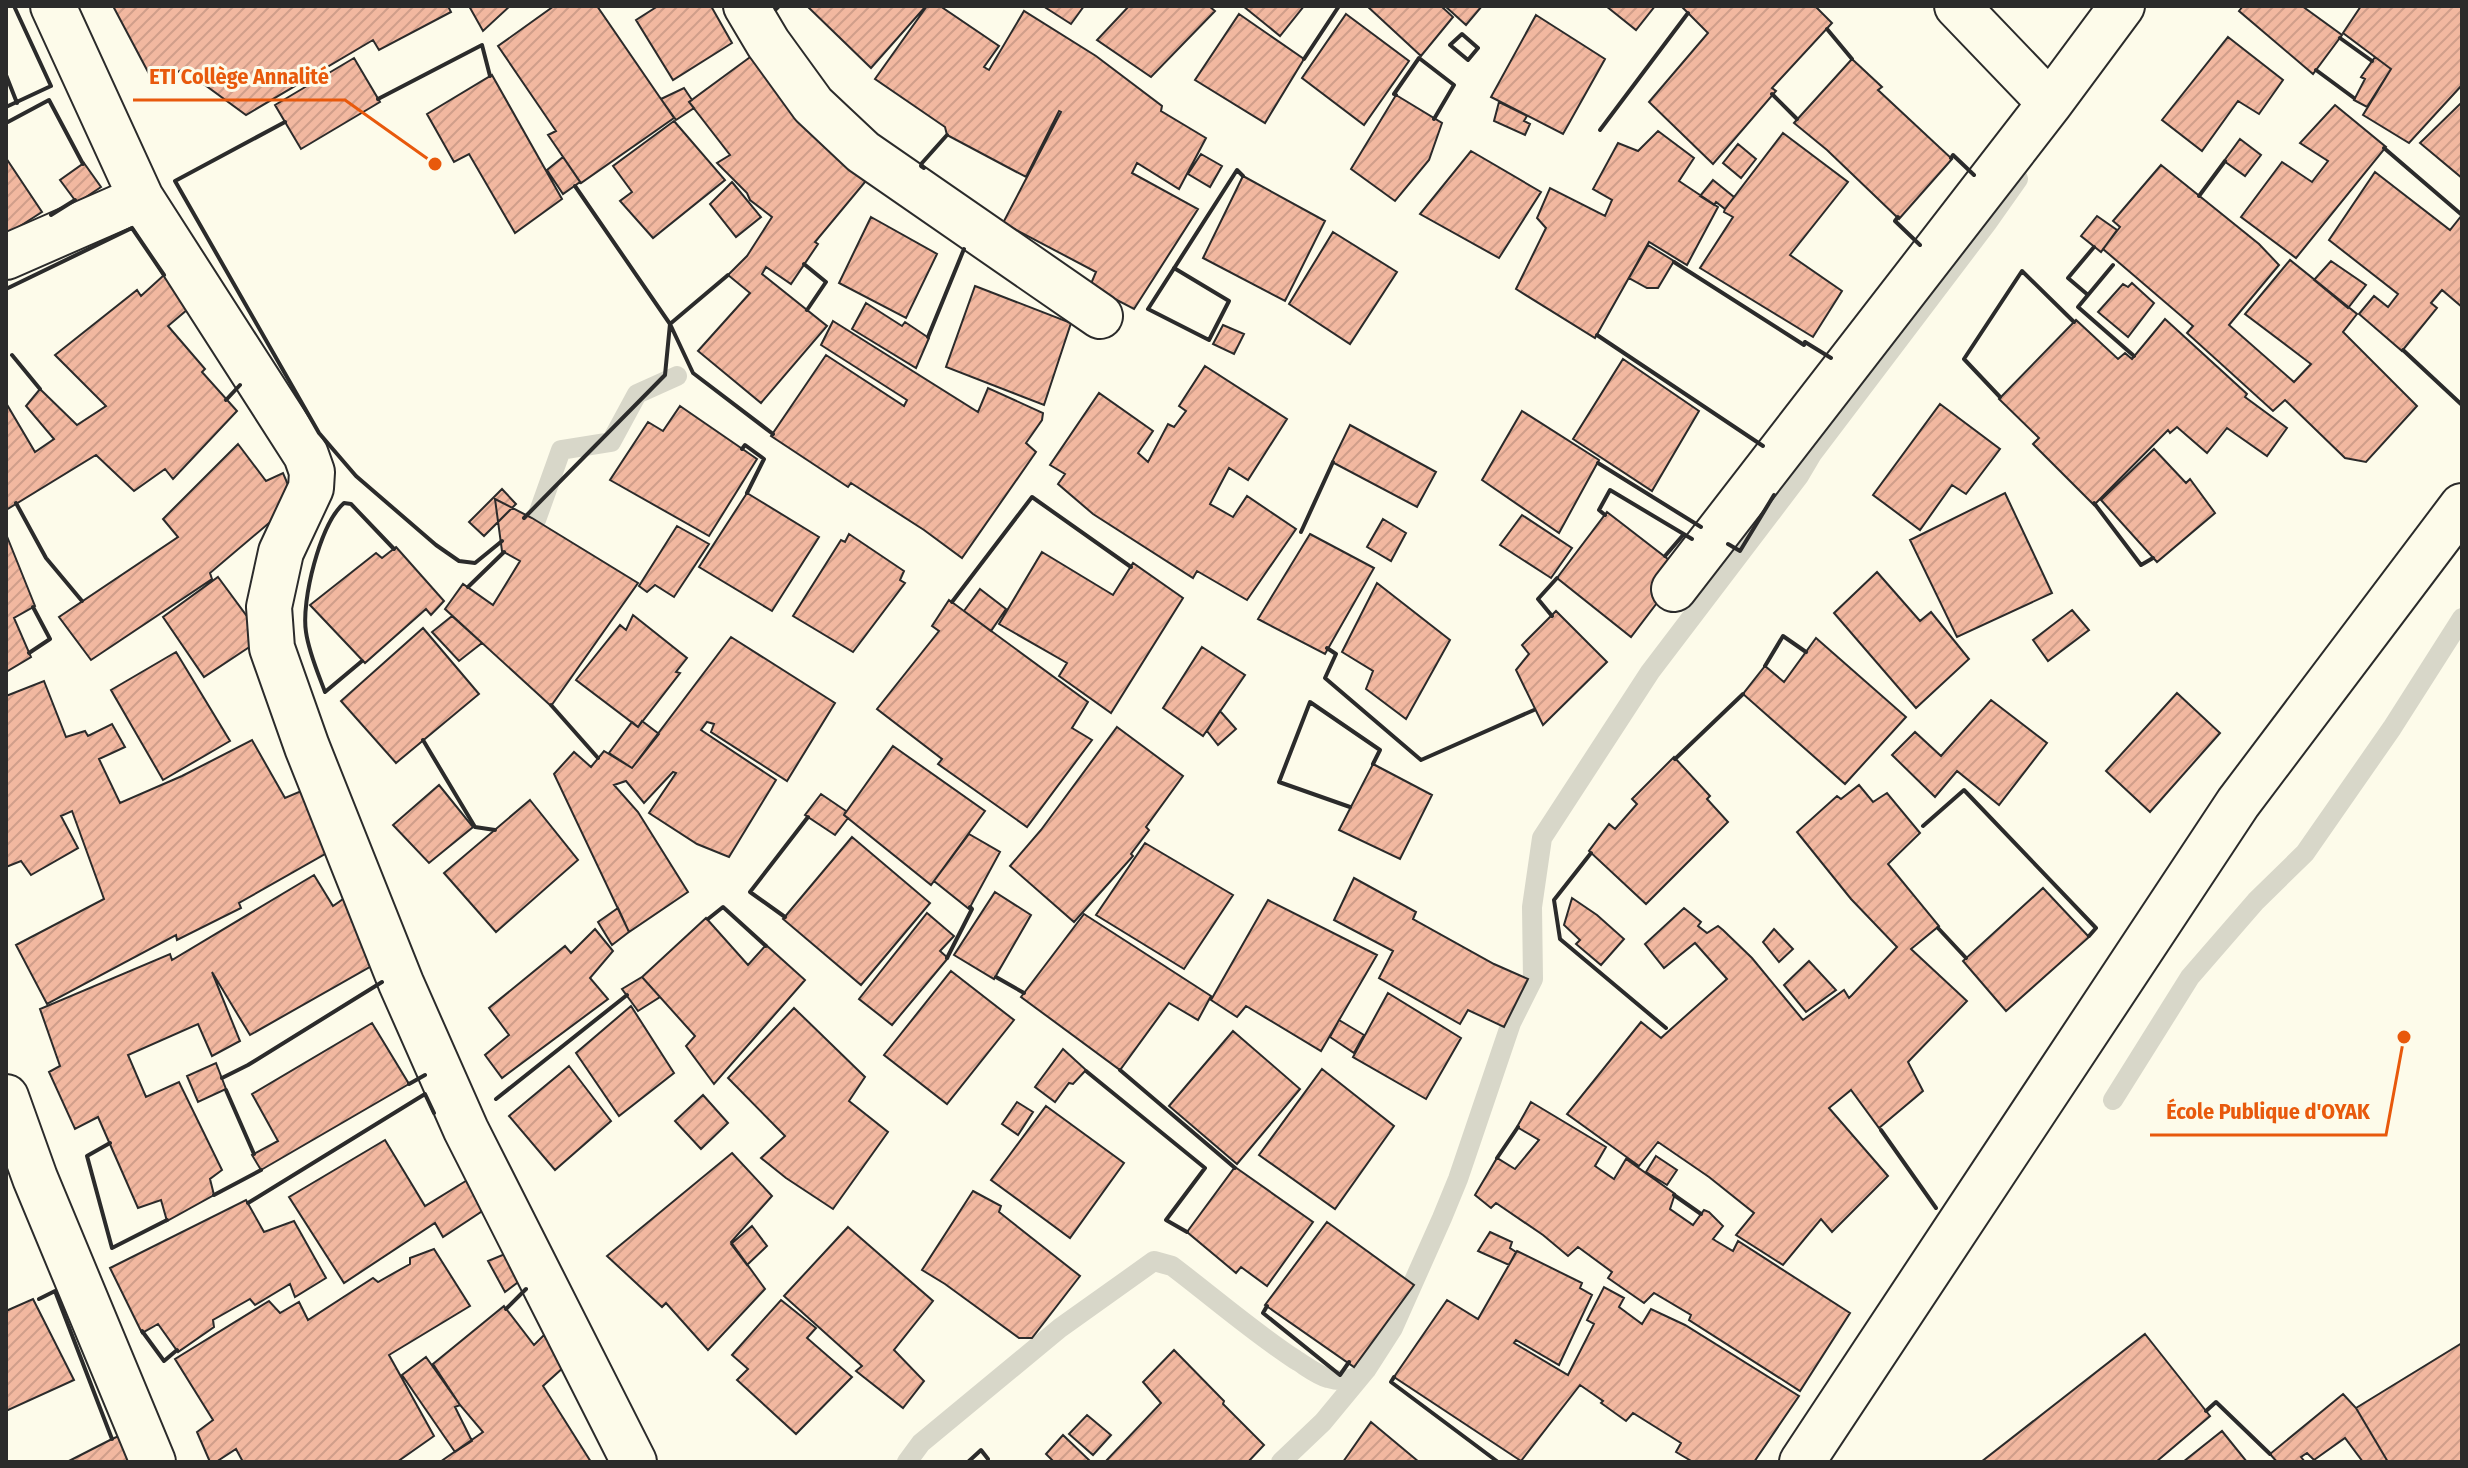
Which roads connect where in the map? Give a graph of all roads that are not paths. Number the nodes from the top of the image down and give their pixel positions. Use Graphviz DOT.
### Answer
graph roads {
  1 [pos="53,6"];
  2 [pos="746,6"];
  3 [pos="1957,6"];
  4 [pos="2122,6"];
  5 [pos="2050,103"];
  6 [pos="141,198"];
  7 [pos="6,257"];
  8 [pos="1100,316"];
  9 [pos="2462,506"];
  10 [pos="1674,589"];
  11 [pos="6,1097"];
  12 [pos="153,1462"];
  13 [pos="634,1462"];
  14 [pos="1802,1462"];
  1 -- 6 [label="street"];
  2 -- 8 [label="street"];
  3 -- 5 [label="street"];
  4 -- 5 [label="street"];
  5 -- 10 [label="street"];
  6 -- 7 [label="street"];
  6 -- 13 [label="street"];
  9 -- 14 [label="street"];
  11 -- 12 [label="street"];
}
